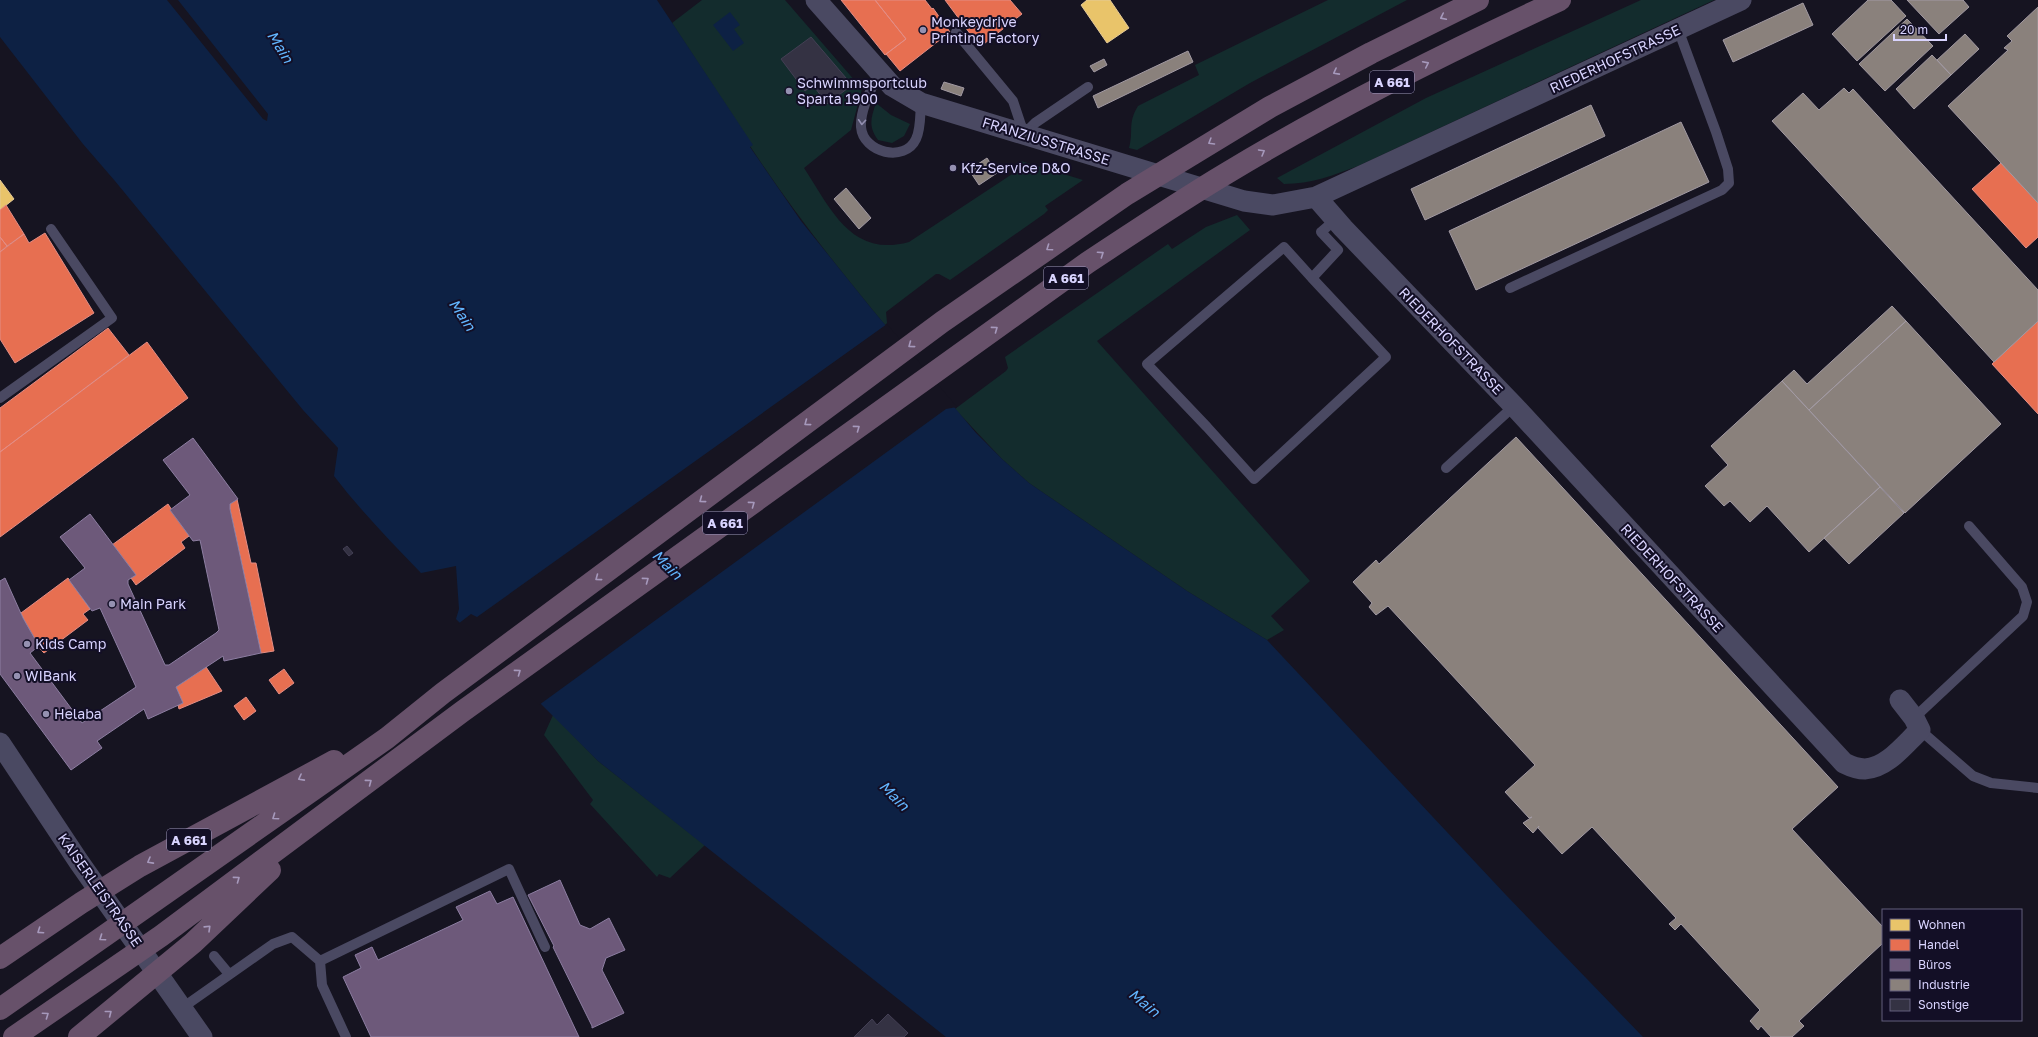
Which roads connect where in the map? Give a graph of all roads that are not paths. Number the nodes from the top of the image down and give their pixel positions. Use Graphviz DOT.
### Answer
graph roads {
  1 [pos="816,0"];
  2 [pos="1478,0"];
  3 [pos="1560,0"];
  4 [pos="1741,0"];
  5 [pos="1678,29"];
  6 [pos="956,32"];
  7 [pos="879,72"];
  8 [pos="1088,87"];
  9 [pos="921,103"];
  10 [pos="1024,134"];
  11 [pos="1316,197"];
  12 [pos="1335,220"];
  13 [pos="51,229"];
  14 [pos="1312,278"];
  15 [pos="1510,288"];
  16 [pos="0,398"];
  17 [pos="1514,406"];
  18 [pos="1446,468"];
  19 [pos="1969,526"];
  20 [pos="1900,700"];
  21 [pos="1917,724"];
  22 [pos="387,738"];
  23 [pos="0,742"];
  24 [pos="2038,788"];
  25 [pos="338,805"];
  26 [pos="545,946"];
  27 [pos="214,956"];
  28 [pos="0,958"];
  29 [pos="320,961"];
  30 [pos="229,974"];
  31 [pos="182,1008"];
  32 [pos="0,1009"];
  33 [pos="14,1037"];
  34 [pos="79,1037"];
  35 [pos="202,1037"];
  36 [pos="346,1037"];
  1 -- 7 [label="street, FRANZIUSSTRASSE"];
  2 -- 22 [label="highway, A 661, one-way"];
  25 -- 3 [label="highway, A 661, one-way"];
  4 -- 5 [label="street, RIEDERHOFSTRASSE"];
  5 -- 11 [label="street, RIEDERHOFSTRASSE"];
  5 -- 15 [label="lane"];
  6 -- 10 [label="lane"];
  7 -- 9 [label="street, FRANZIUSSTRASSE"];
  7 -- 9 [label="lane, one-way"];
  8 -- 10 [label="lane"];
  9 -- 10 [label="street, FRANZIUSSTRASSE"];
  10 -- 11 [label="street, FRANZIUSSTRASSE"];
  11 -- 12 [label="street, RIEDERHOFSTRASSE"];
  12 -- 14 [label="lane"];
  12 -- 17 [label="street, RIEDERHOFSTRASSE"];
  13 -- 16 [label="lane"];
  14 -- 14 [label="lane"];
  17 -- 18 [label="lane"];
  17 -- 21 [label="street, RIEDERHOFSTRASSE"];
  19 -- 21 [label="lane"];
  20 -- 21 [label="street"];
  21 -- 24 [label="lane"];
  22 -- 28 [label="highway, A 661, one-way"];
  22 -- 32 [label="highway, A 661, one-way"];
  23 -- 31 [label="street, KAISERLEISTRASSE"];
  33 -- 25 [label="highway, A 661, one-way"];
  34 -- 25 [label="highway, A 661, one-way"];
  26 -- 29 [label="lane"];
  27 -- 30 [label="lane"];
  29 -- 30 [label="lane"];
  29 -- 36 [label="lane"];
  30 -- 31 [label="lane"];
  31 -- 35 [label="street, KAISERLEISTRASSE"];
}
